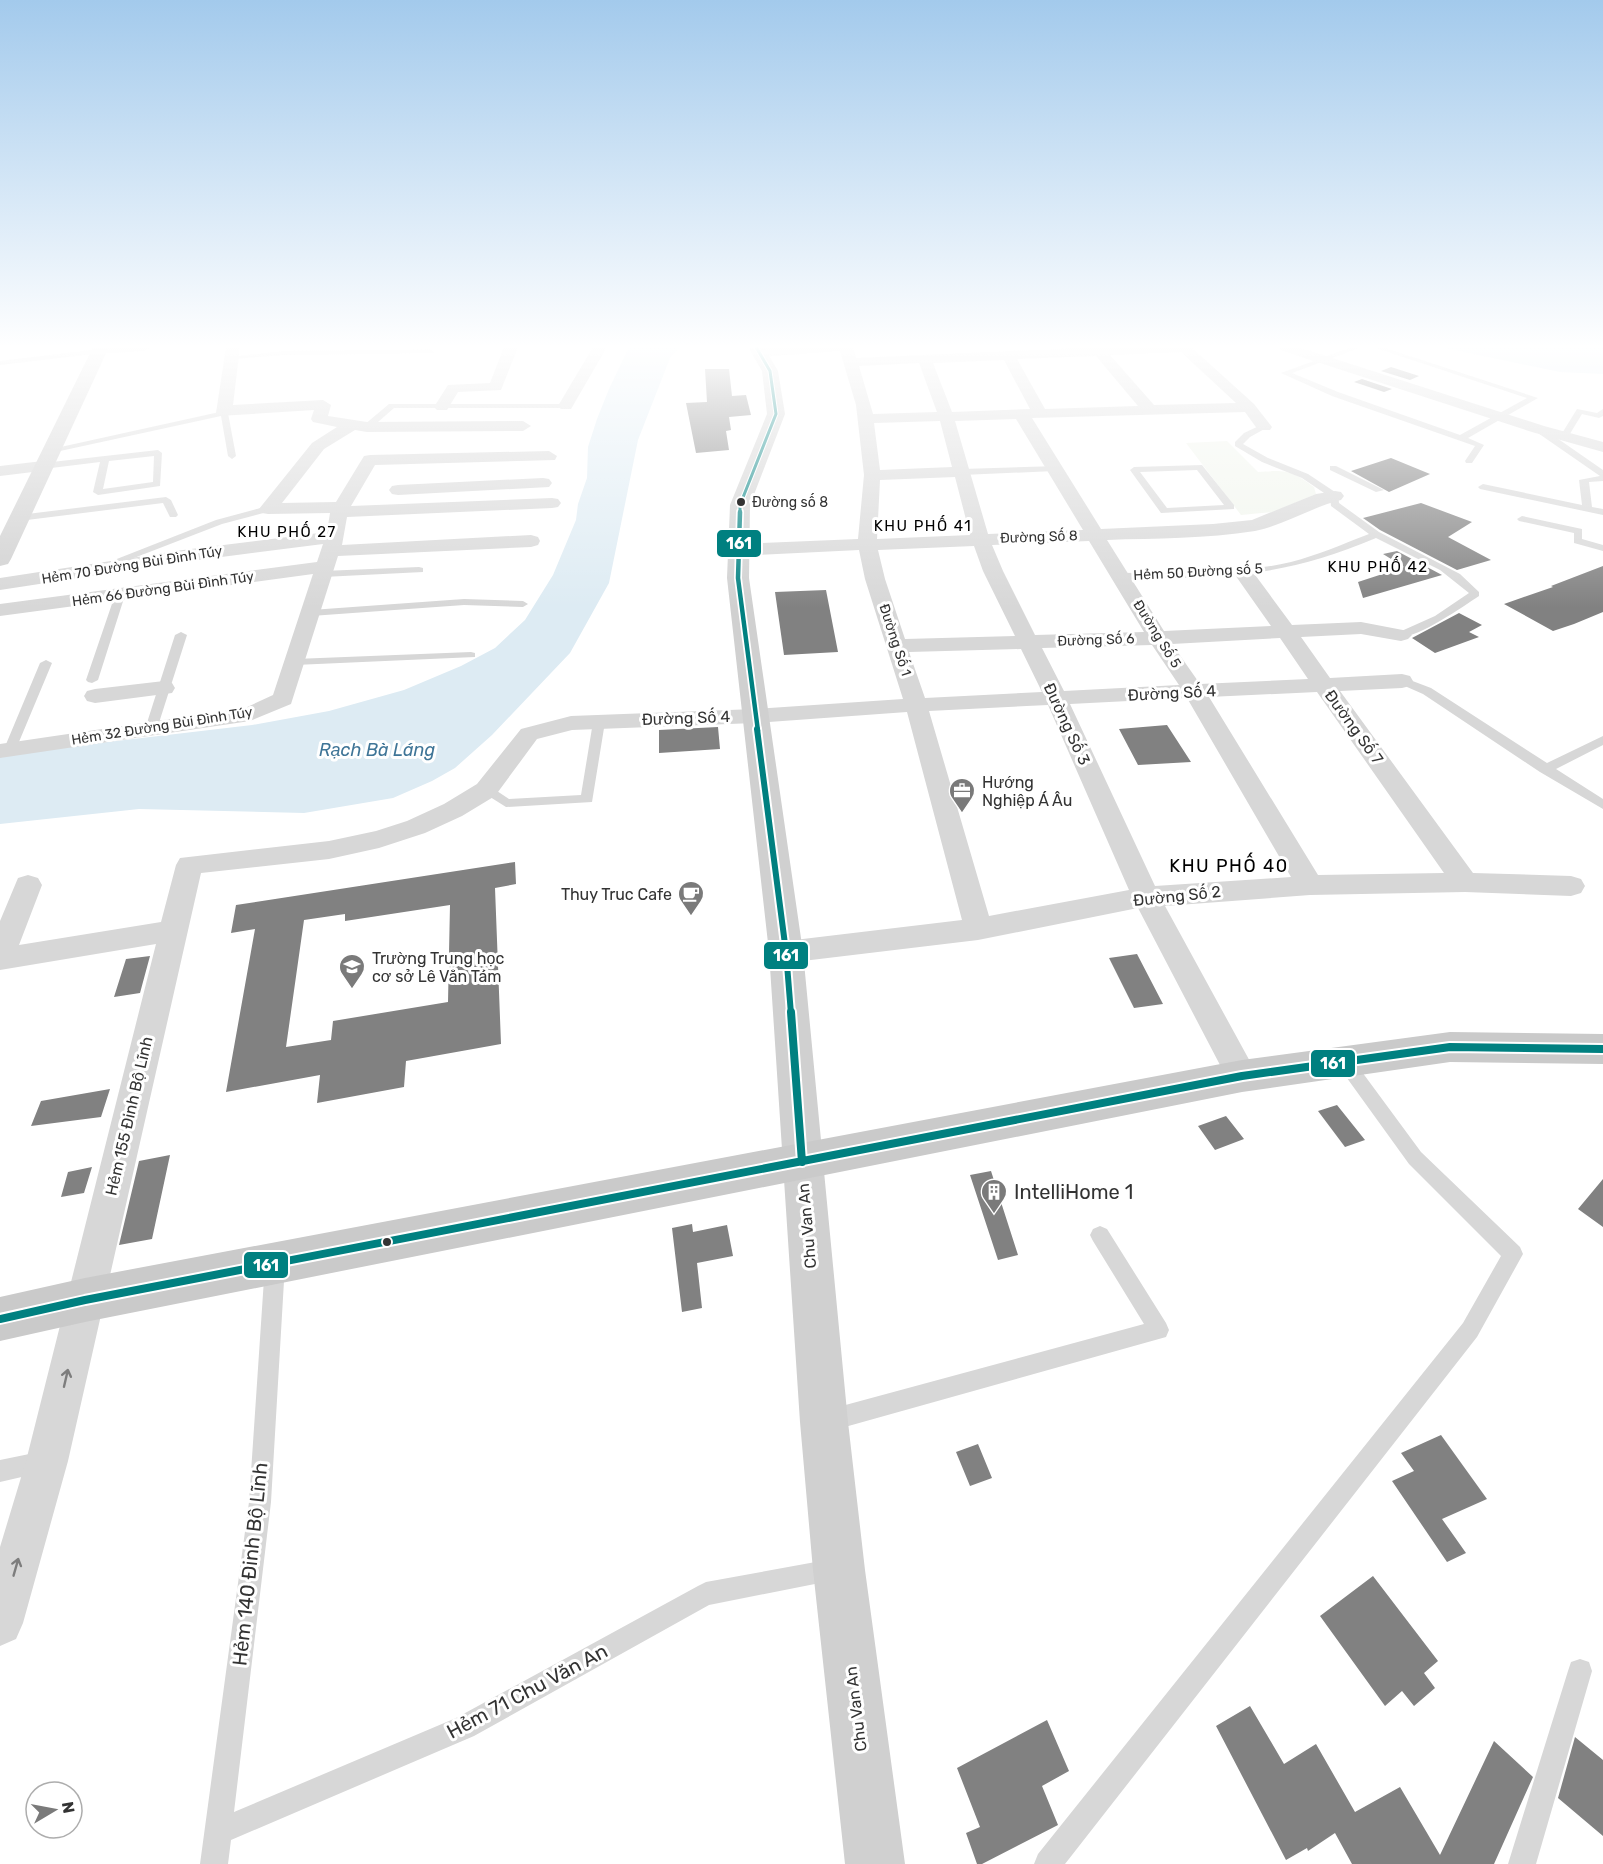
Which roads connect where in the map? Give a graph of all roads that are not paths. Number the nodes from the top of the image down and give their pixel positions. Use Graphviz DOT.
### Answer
graph roads {
  1 [pos="59,434"];
  2 [pos="141,434"];
  3 [pos="227,434"];
  4 [pos="343,434"];
  5 [pos="768,434"];
  6 [pos="868,434"];
  7 [pos="951,434"];
  8 [pos="1040,434"];
  9 [pos="1249,434"];
  10 [pos="1450,434"];
  11 [pos="1468,434"];
  12 [pos="1545,434"];
  13 [pos="1560,434"];
  14 [pos="1565,435"];
  15 [pos="1461,438"];
  16 [pos="1603,447"];
  17 [pos="231,456"];
  18 [pos="549,456"];
  19 [pos="47,458"];
  20 [pos="105,459"];
  21 [pos="1469,461"];
  22 [pos="1346,464"];
  23 [pos="1055,468"];
  24 [pos="0,471"];
  25 [pos="962,472"];
  26 [pos="1319,472"];
  27 [pos="872,475"];
  28 [pos="1603,476"];
  29 [pos="543,483"];
  30 [pos="1483,487"];
  31 [pos="1379,490"];
  32 [pos="1335,496"];
  33 [pos="552,503"];
  34 [pos="344,504"];
  35 [pos="1587,508"];
  36 [pos="268,509"];
  37 [pos="1196,509"];
  38 [pos="1603,512"];
  39 [pos="173,515"];
  40 [pos="18,518"];
  41 [pos="1523,524"];
  42 [pos="1214,530"];
  43 [pos="1376,534"];
  44 [pos="1096,535"];
  45 [pos="981,540"];
  46 [pos="531,541"];
  47 [pos="867,544"];
  48 [pos="1603,548"];
  49 [pos="737,550"];
  50 [pos="329,557"];
  51 [pos="0,559"];
  52 [pos="94,570"];
  53 [pos="419,570"];
  54 [pos="1244,572"];
  55 [pos="1121,576"];
  56 [pos="0,584"];
  57 [pos="120,595"];
  58 [pos="523,604"];
  59 [pos="0,610"];
  60 [pos="311,613"];
  61 [pos="1286,632"];
  62 [pos="181,634"];
  63 [pos="1401,635"];
  64 [pos="1158,638"];
  65 [pos="1028,643"];
  66 [pos="898,646"];
  67 [pos="471,655"];
  68 [pos="295,662"];
  69 [pos="46,663"];
  70 [pos="1402,681"];
  71 [pos="1324,685"];
  72 [pos="94,688"];
  73 [pos="164,688"];
  74 [pos="1195,693"];
  75 [pos="1056,698"];
  76 [pos="916,705"];
  77 [pos="755,716"];
  78 [pos="599,722"];
  79 [pos="151,729"];
  80 [pos="1603,740"];
  81 [pos="5,750"];
  82 [pos="1545,769"];
  83 [pos="486,790"];
  84 [pos="1603,805"];
  85 [pos="1465,882"];
  86 [pos="28,885"];
  87 [pos="1310,885"];
  88 [pos="1571,886"];
  89 [pos="1146,897"];
  90 [pos="978,929"];
  91 [pos="173,932"];
  92 [pos="786,952"];
  93 [pos="0,958"];
  94 [pos="1603,1049"];
  95 [pos="1345,1062"];
  96 [pos="1242,1076"];
  97 [pos="801,1162"];
  98 [pos="1101,1235"];
  99 [pos="275,1263"];
  100 [pos="85,1300"];
  101 [pos="0,1319"];
  102 [pos="824,1422"];
  103 [pos="47,1461"];
  104 [pos="0,1471"];
  105 [pos="839,1570"];
  106 [pos="0,1623"];
  107 [pos="1580,1671"];
  108 [pos="218,1832"];
  109 [pos="214,1864"];
  110 [pos="875,1864"];
  111 [pos="1048,1864"];
  112 [pos="1522,1864"];
  1 -- 19 [label="street"];
  2 -- 19 [label="lane"];
  3 -- 17 [label="lane"];
  4 -- 36 [label="street"];
  5 -- 49 [label="street, Chu Van An"];
  6 -- 27 [label="street, Đường Số 1"];
  7 -- 25 [label="street, Đường Số 3"];
  8 -- 23 [label="street, Đường Số 5"];
  9 -- 26 [label="lane"];
  10 -- 15 [label="lane"];
  11 -- 15 [label="lane"];
  12 -- 28 [label="lane"];
  13 -- 14 [label="street"];
  14 -- 16 [label="street"];
  15 -- 21 [label="lane"];
  18 -- 34 [label="street, Hẻm 32 Đường Bùi Đình Túy"];
  19 -- 20 [label="lane"];
  19 -- 24 [label="street"];
  19 -- 40 [label="street"];
  20 -- 20 [label="lane"];
  22 -- 26 [label="lane"];
  23 -- 25 [label="lane"];
  23 -- 44 [label="street, Đường Số 5"];
  25 -- 27 [label="street"];
  25 -- 45 [label="street, Đường Số 3"];
  26 -- 31 [label="lane"];
  26 -- 32 [label="lane"];
  27 -- 47 [label="street, Đường Số 1"];
  28 -- 35 [label="lane"];
  29 -- 34 [label="street"];
  30 -- 35 [label="lane"];
  32 -- 42 [label="street, Đường Số 8"];
  32 -- 43 [label="lane"];
  33 -- 34 [label="street"];
  34 -- 36 [label="street"];
  34 -- 50 [label="street, Hẻm 32 Đường Bùi Đình Túy"];
  35 -- 38 [label="lane"];
  36 -- 52 [label="lane"];
  37 -- 37 [label="lane"];
  37 -- 42 [label="lane"];
  39 -- 40 [label="lane"];
  40 -- 51 [label="street"];
  41 -- 48 [label="lane"];
  42 -- 44 [label="street, Đường Số 8"];
  43 -- 54 [label="lane, Hẻm 50 Đường số 5"];
  43 -- 63 [label="lane"];
  44 -- 45 [label="street, Đường Số 8"];
  44 -- 55 [label="street, Đường Số 5"];
  45 -- 47 [label="street, Đường Số 8"];
  45 -- 65 [label="street, Đường Số 3"];
  46 -- 50 [label="street"];
  47 -- 49 [label="street, Đường Số 8"];
  47 -- 66 [label="street, Đường Số 1"];
  49 -- 77 [label="street, Chu Van An"];
  50 -- 52 [label="street, Hẻm 70 Đường Bùi Đình Túy"];
  50 -- 53 [label="lane"];
  50 -- 57 [label="street, Hẻm 66 Đường Bùi Đình Túy"];
  50 -- 60 [label="street, Hẻm 32 Đường Bùi Đình Túy"];
  52 -- 56 [label="street, Hẻm 70 Đường Bùi Đình Túy"];
  54 -- 55 [label="lane, Hẻm 50 Đường số 5"];
  54 -- 61 [label="street, Đường Số 7"];
  55 -- 64 [label="street, Đường Số 5"];
  57 -- 59 [label="street, Hẻm 66 Đường Bùi Đình Túy"];
  57 -- 72 [label="lane"];
  58 -- 60 [label="lane"];
  60 -- 68 [label="street, Hẻm 32 Đường Bùi Đình Túy"];
  61 -- 63 [label="street, Đường Số 6"];
  61 -- 64 [label="street, Đường Số 6"];
  61 -- 71 [label="street, Đường Số 7"];
  62 -- 73 [label="lane"];
  64 -- 65 [label="street, Đường Số 6"];
  64 -- 74 [label="street, Đường Số 5"];
  65 -- 66 [label="street, Đường Số 6"];
  65 -- 75 [label="street, Đường Số 3"];
  66 -- 76 [label="street, Đường Số 1"];
  67 -- 68 [label="lane"];
  68 -- 79 [label="street, Hẻm 32 Đường Bùi Đình Túy"];
  69 -- 81 [label="lane"];
  70 -- 71 [label="street, Đường Số 4"];
  70 -- 82 [label="lane"];
  71 -- 74 [label="street, Đường Số 4"];
  71 -- 85 [label="street, Đường Số 7"];
  72 -- 73 [label="street"];
  73 -- 79 [label="lane"];
  74 -- 75 [label="street, Đường Số 4"];
  74 -- 87 [label="street, Đường Số 5"];
  75 -- 76 [label="street, Đường Số 4"];
  75 -- 89 [label="street, Đường Số 3"];
  76 -- 77 [label="street, Đường Số 4"];
  76 -- 90 [label="street, Đường Số 1"];
  77 -- 78 [label="street, Đường Số 4"];
  77 -- 92 [label="street, Chu Van An"];
  78 -- 83 [label="street, Đường Số 4"];
  78 -- 83 [label="lane"];
  79 -- 81 [label="street, Hẻm 32 Đường Bùi Đình Túy"];
  80 -- 82 [label="lane"];
  82 -- 84 [label="lane"];
  83 -- 91 [label="street, Đường Số 4"];
  85 -- 87 [label="street, Đường Số 2"];
  85 -- 88 [label="street, Đường Số 2"];
  86 -- 93 [label="street"];
  87 -- 89 [label="street, Đường Số 2"];
  89 -- 90 [label="street, Đường Số 2"];
  89 -- 96 [label="street, Đường Số 3"];
  90 -- 92 [label="street, Đường Số 2"];
  91 -- 93 [label="street"];
  91 -- 100 [label="street, Hẻm 155 Đinh Bộ Lĩnh"];
  92 -- 97 [label="street, Chu Van An"];
  94 -- 95 [label="main road"];
  95 -- 96 [label="main road"];
  95 -- 111 [label="lane"];
  96 -- 97 [label="main road"];
  97 -- 99 [label="main road"];
  97 -- 102 [label="street, Chu Van An"];
  98 -- 102 [label="lane"];
  99 -- 100 [label="main road"];
  99 -- 108 [label="lane, Hẻm 140 Đinh Bộ Lĩnh"];
  100 -- 101 [label="main road"];
  103 -- 100 [label="street, Hẻm 155 Đinh Bộ Lĩnh, one-way"];
  102 -- 105 [label="street, Chu Van An"];
  103 -- 104 [label="lane"];
  106 -- 103 [label="street, Hẻm 155 Đinh Bộ Lĩnh, one-way"];
  105 -- 108 [label="lane, Hẻm 71 Chu Văn An"];
  105 -- 110 [label="street, Chu Van An"];
  107 -- 112 [label="lane"];
  108 -- 109 [label="lane, Hẻm 140 Đinh Bộ Lĩnh"];
}
